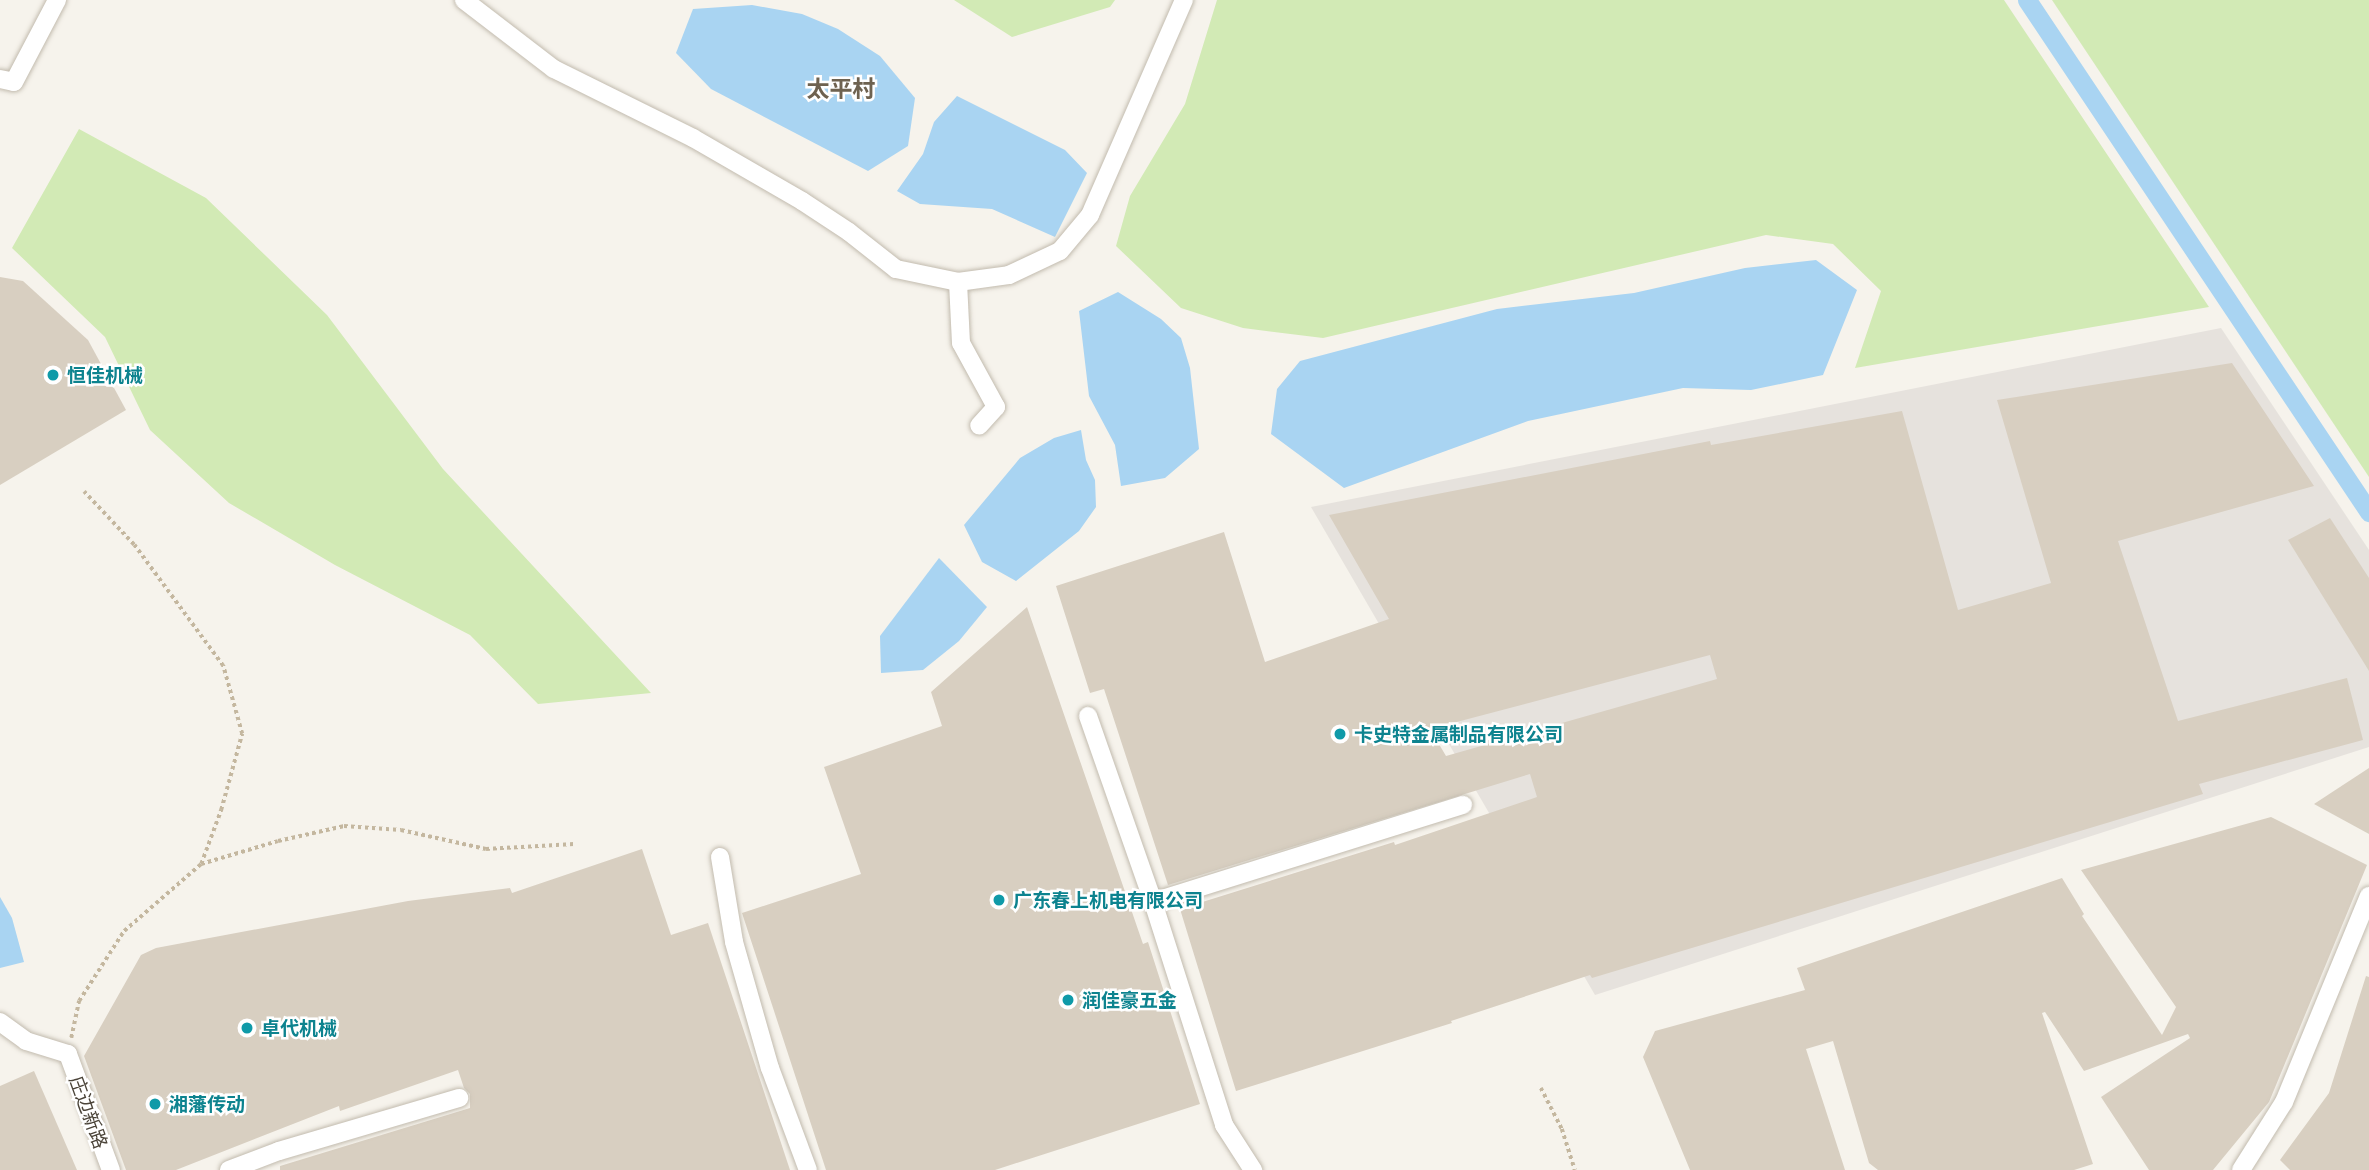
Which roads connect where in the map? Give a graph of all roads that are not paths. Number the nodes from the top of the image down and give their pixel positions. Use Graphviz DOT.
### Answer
graph roads {
  1 [pos="57,0"];
  2 [pos="464,0"];
  3 [pos="1184,0"];
  4 [pos="0,79"];
  5 [pos="958,282"];
  6 [pos="979,426"];
  7 [pos="1088,716"];
  8 [pos="1463,806"];
  9 [pos="720,857"];
  10 [pos="2369,896"];
  11 [pos="1153,902"];
  12 [pos="0,1022"];
  13 [pos="459,1098"];
  14 [pos="111,1170"];
  15 [pos="229,1170"];
  16 [pos="808,1170"];
  17 [pos="1252,1170"];
  18 [pos="2241,1170"];
  1 -- 4 [label="street"];
  2 -- 5 [label="street"];
  3 -- 5 [label="street"];
  5 -- 6 [label="street"];
  7 -- 11 [label="street"];
  8 -- 11 [label="street"];
  9 -- 16 [label="street"];
  10 -- 18 [label="street"];
  11 -- 17 [label="street"];
  12 -- 14 [label="street, 庄边新路"];
  13 -- 15 [label="street"];
}
